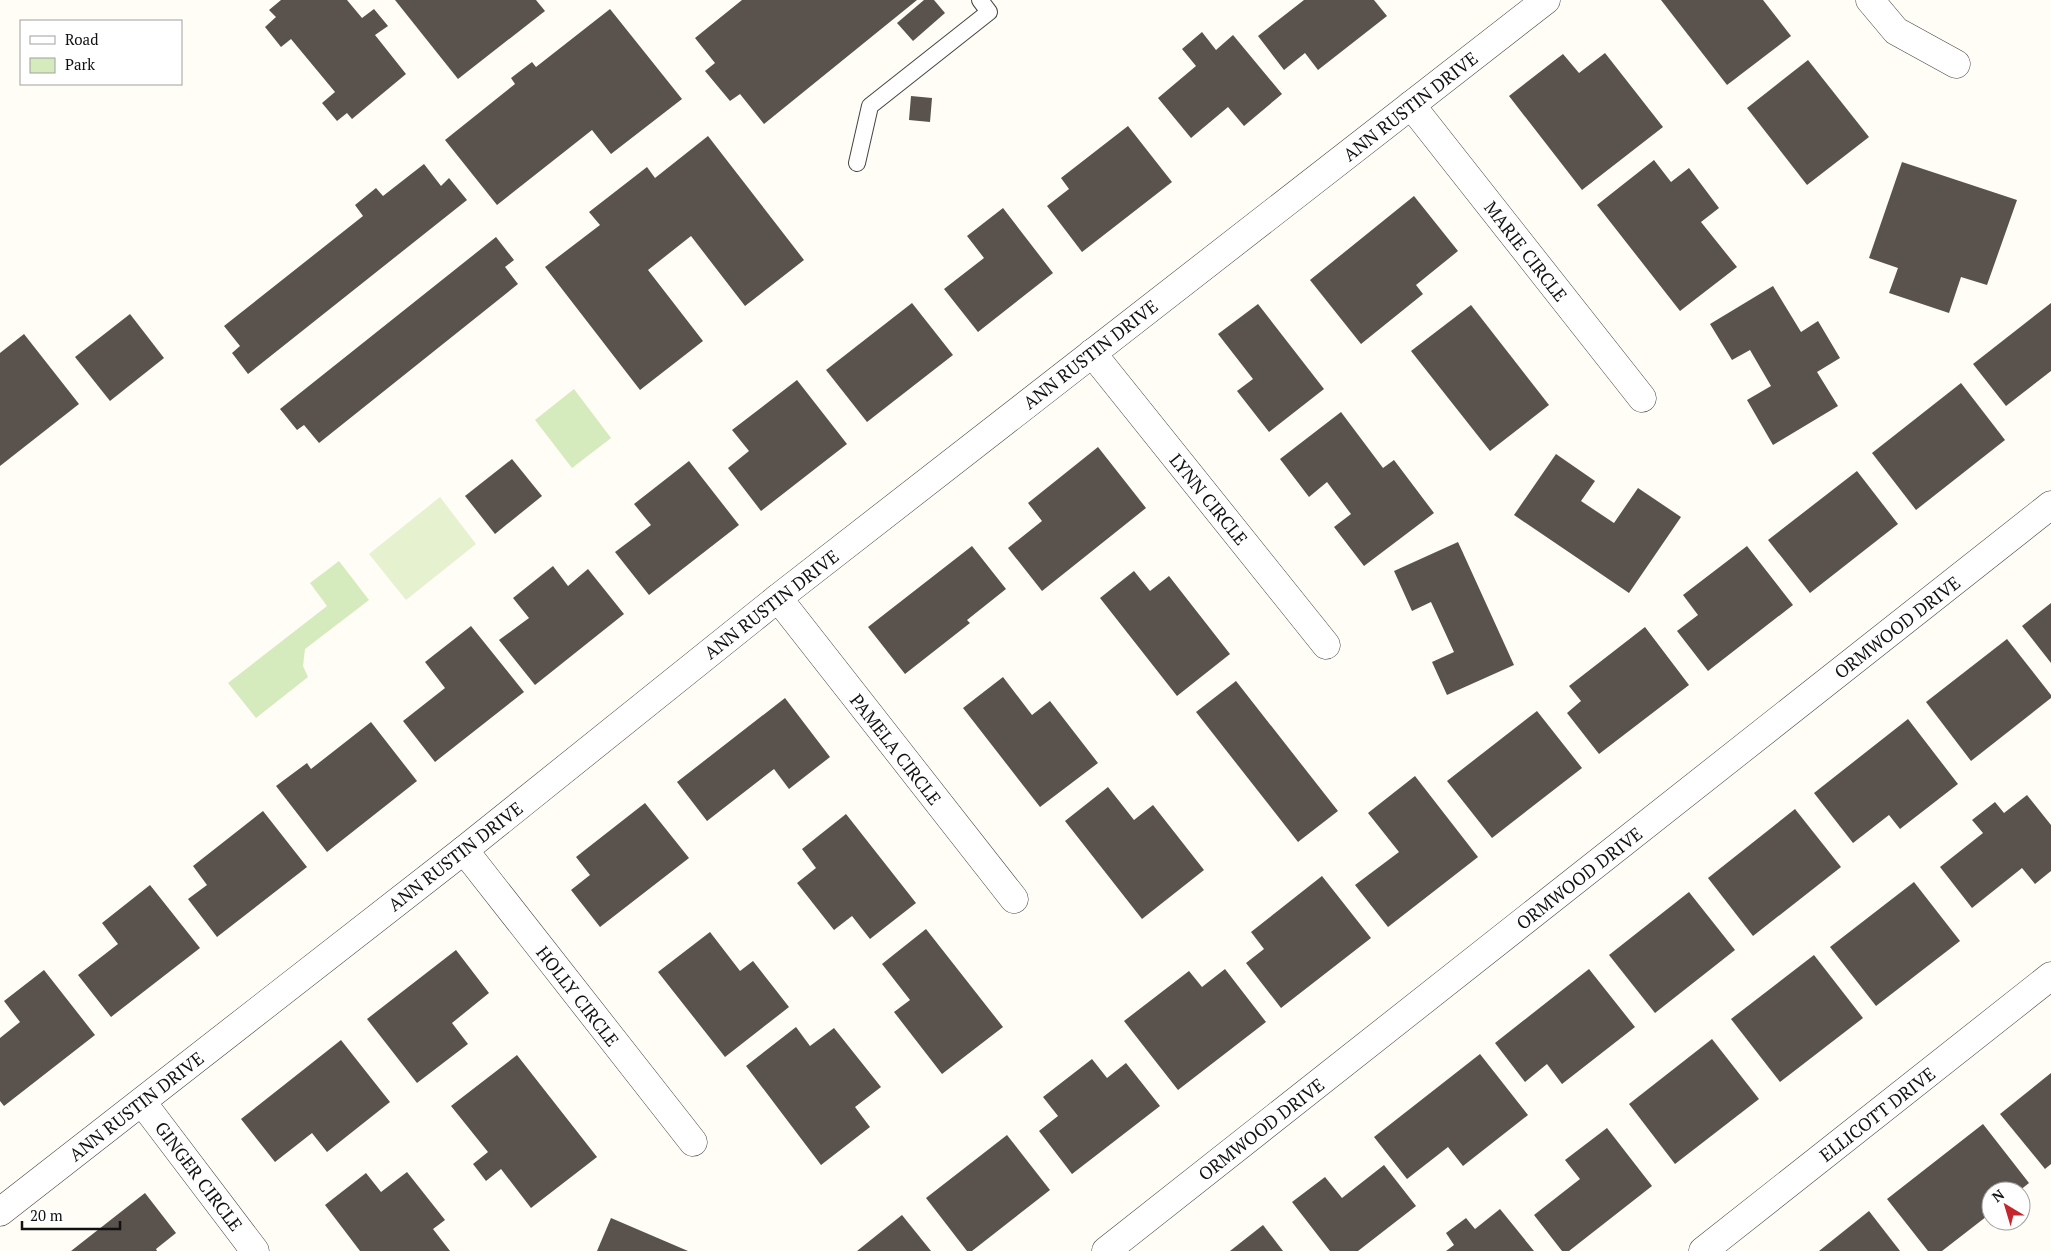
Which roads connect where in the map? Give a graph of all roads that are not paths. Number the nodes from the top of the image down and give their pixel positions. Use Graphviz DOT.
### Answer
graph roads {
  1 [pos="980,0"];
  2 [pos="1546,0"];
  3 [pos="1870,0"];
  4 [pos="1956,64"];
  5 [pos="1411,105"];
  6 [pos="857,162"];
  7 [pos="1092,353"];
  8 [pos="1642,398"];
  9 [pos="2051,505"];
  10 [pos="778,598"];
  11 [pos="1326,645"];
  12 [pos="464,850"];
  13 [pos="1014,900"];
  14 [pos="2051,976"];
  15 [pos="142,1102"];
  16 [pos="693,1142"];
  17 [pos="0,1212"];
  18 [pos="255,1251"];
  19 [pos="1106,1251"];
  20 [pos="1703,1251"];
  1 -- 6 [label="lane"];
  2 -- 5 [label="street, ANN RUSTIN DRIVE"];
  3 -- 4 [label="street"];
  5 -- 7 [label="street, ANN RUSTIN DRIVE"];
  5 -- 8 [label="street, MARIE CIRCLE"];
  7 -- 10 [label="street, ANN RUSTIN DRIVE"];
  7 -- 11 [label="street, LYNN CIRCLE"];
  9 -- 19 [label="street, ORMWOOD DRIVE"];
  10 -- 12 [label="street, ANN RUSTIN DRIVE"];
  10 -- 13 [label="street, PAMELA CIRCLE"];
  12 -- 15 [label="street, ANN RUSTIN DRIVE"];
  12 -- 16 [label="street, HOLLY CIRCLE"];
  14 -- 20 [label="street, ELLICOTT DRIVE"];
  15 -- 17 [label="street, ANN RUSTIN DRIVE"];
  15 -- 18 [label="street, GINGER CIRCLE"];
}
